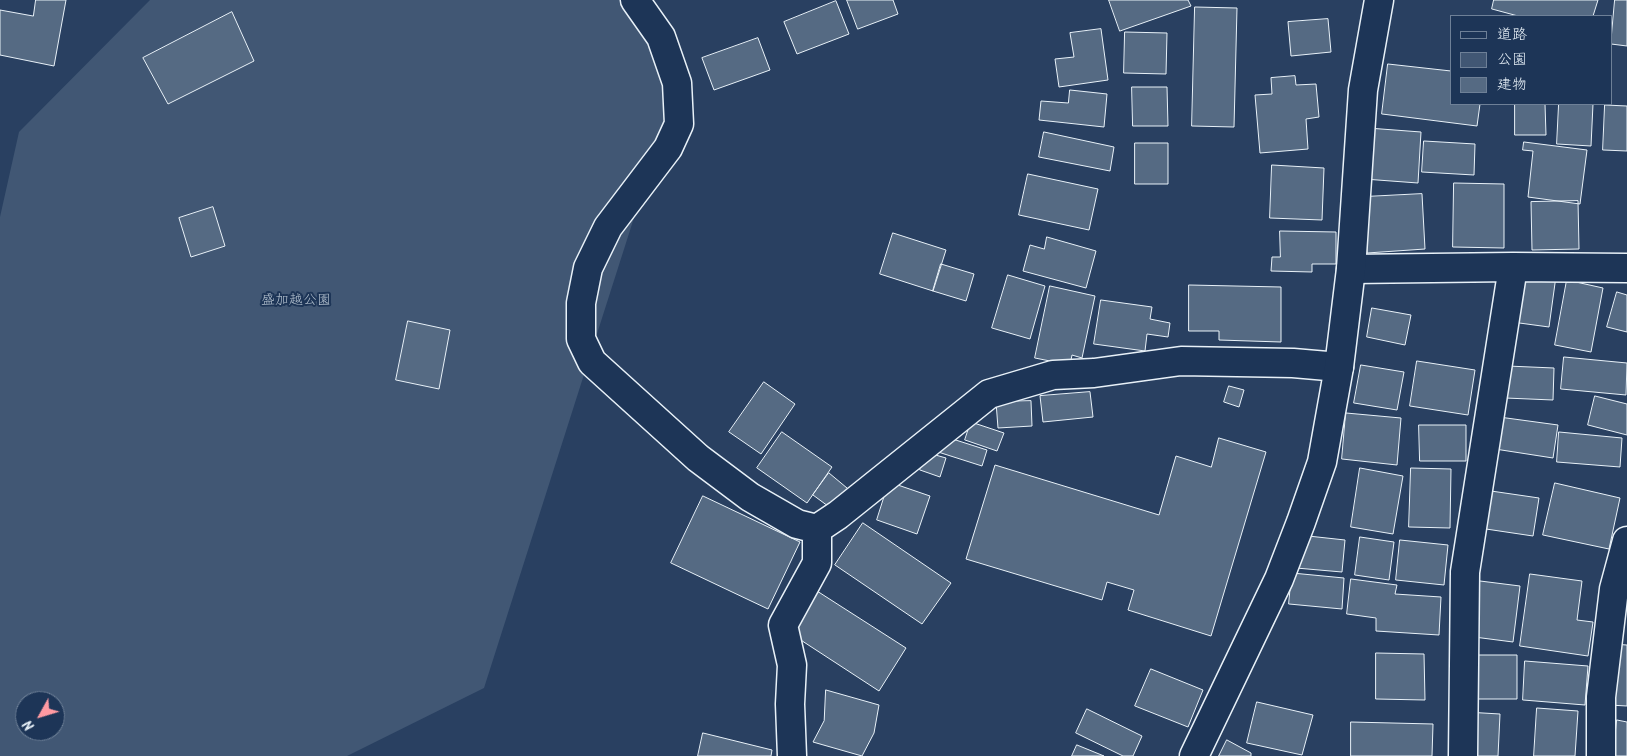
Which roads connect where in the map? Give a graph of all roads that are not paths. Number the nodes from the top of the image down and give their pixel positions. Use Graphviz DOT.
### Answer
graph roads {
  1 [pos="636,0"];
  2 [pos="1379,0"];
  3 [pos="1513,266"];
  4 [pos="1627,268"];
  5 [pos="1351,269"];
  6 [pos="1339,367"];
  7 [pos="817,529"];
  8 [pos="1627,541"];
  9 [pos="792,756"];
  10 [pos="1194,756"];
  11 [pos="1463,756"];
  12 [pos="1601,756"];
  1 -- 7 [label="street"];
  2 -- 5 [label="street"];
  3 -- 4 [label="street"];
  3 -- 5 [label="street"];
  3 -- 11 [label="street"];
  5 -- 6 [label="street"];
  6 -- 7 [label="street"];
  6 -- 10 [label="street"];
  7 -- 9 [label="street"];
  8 -- 12 [label="street"];
}
